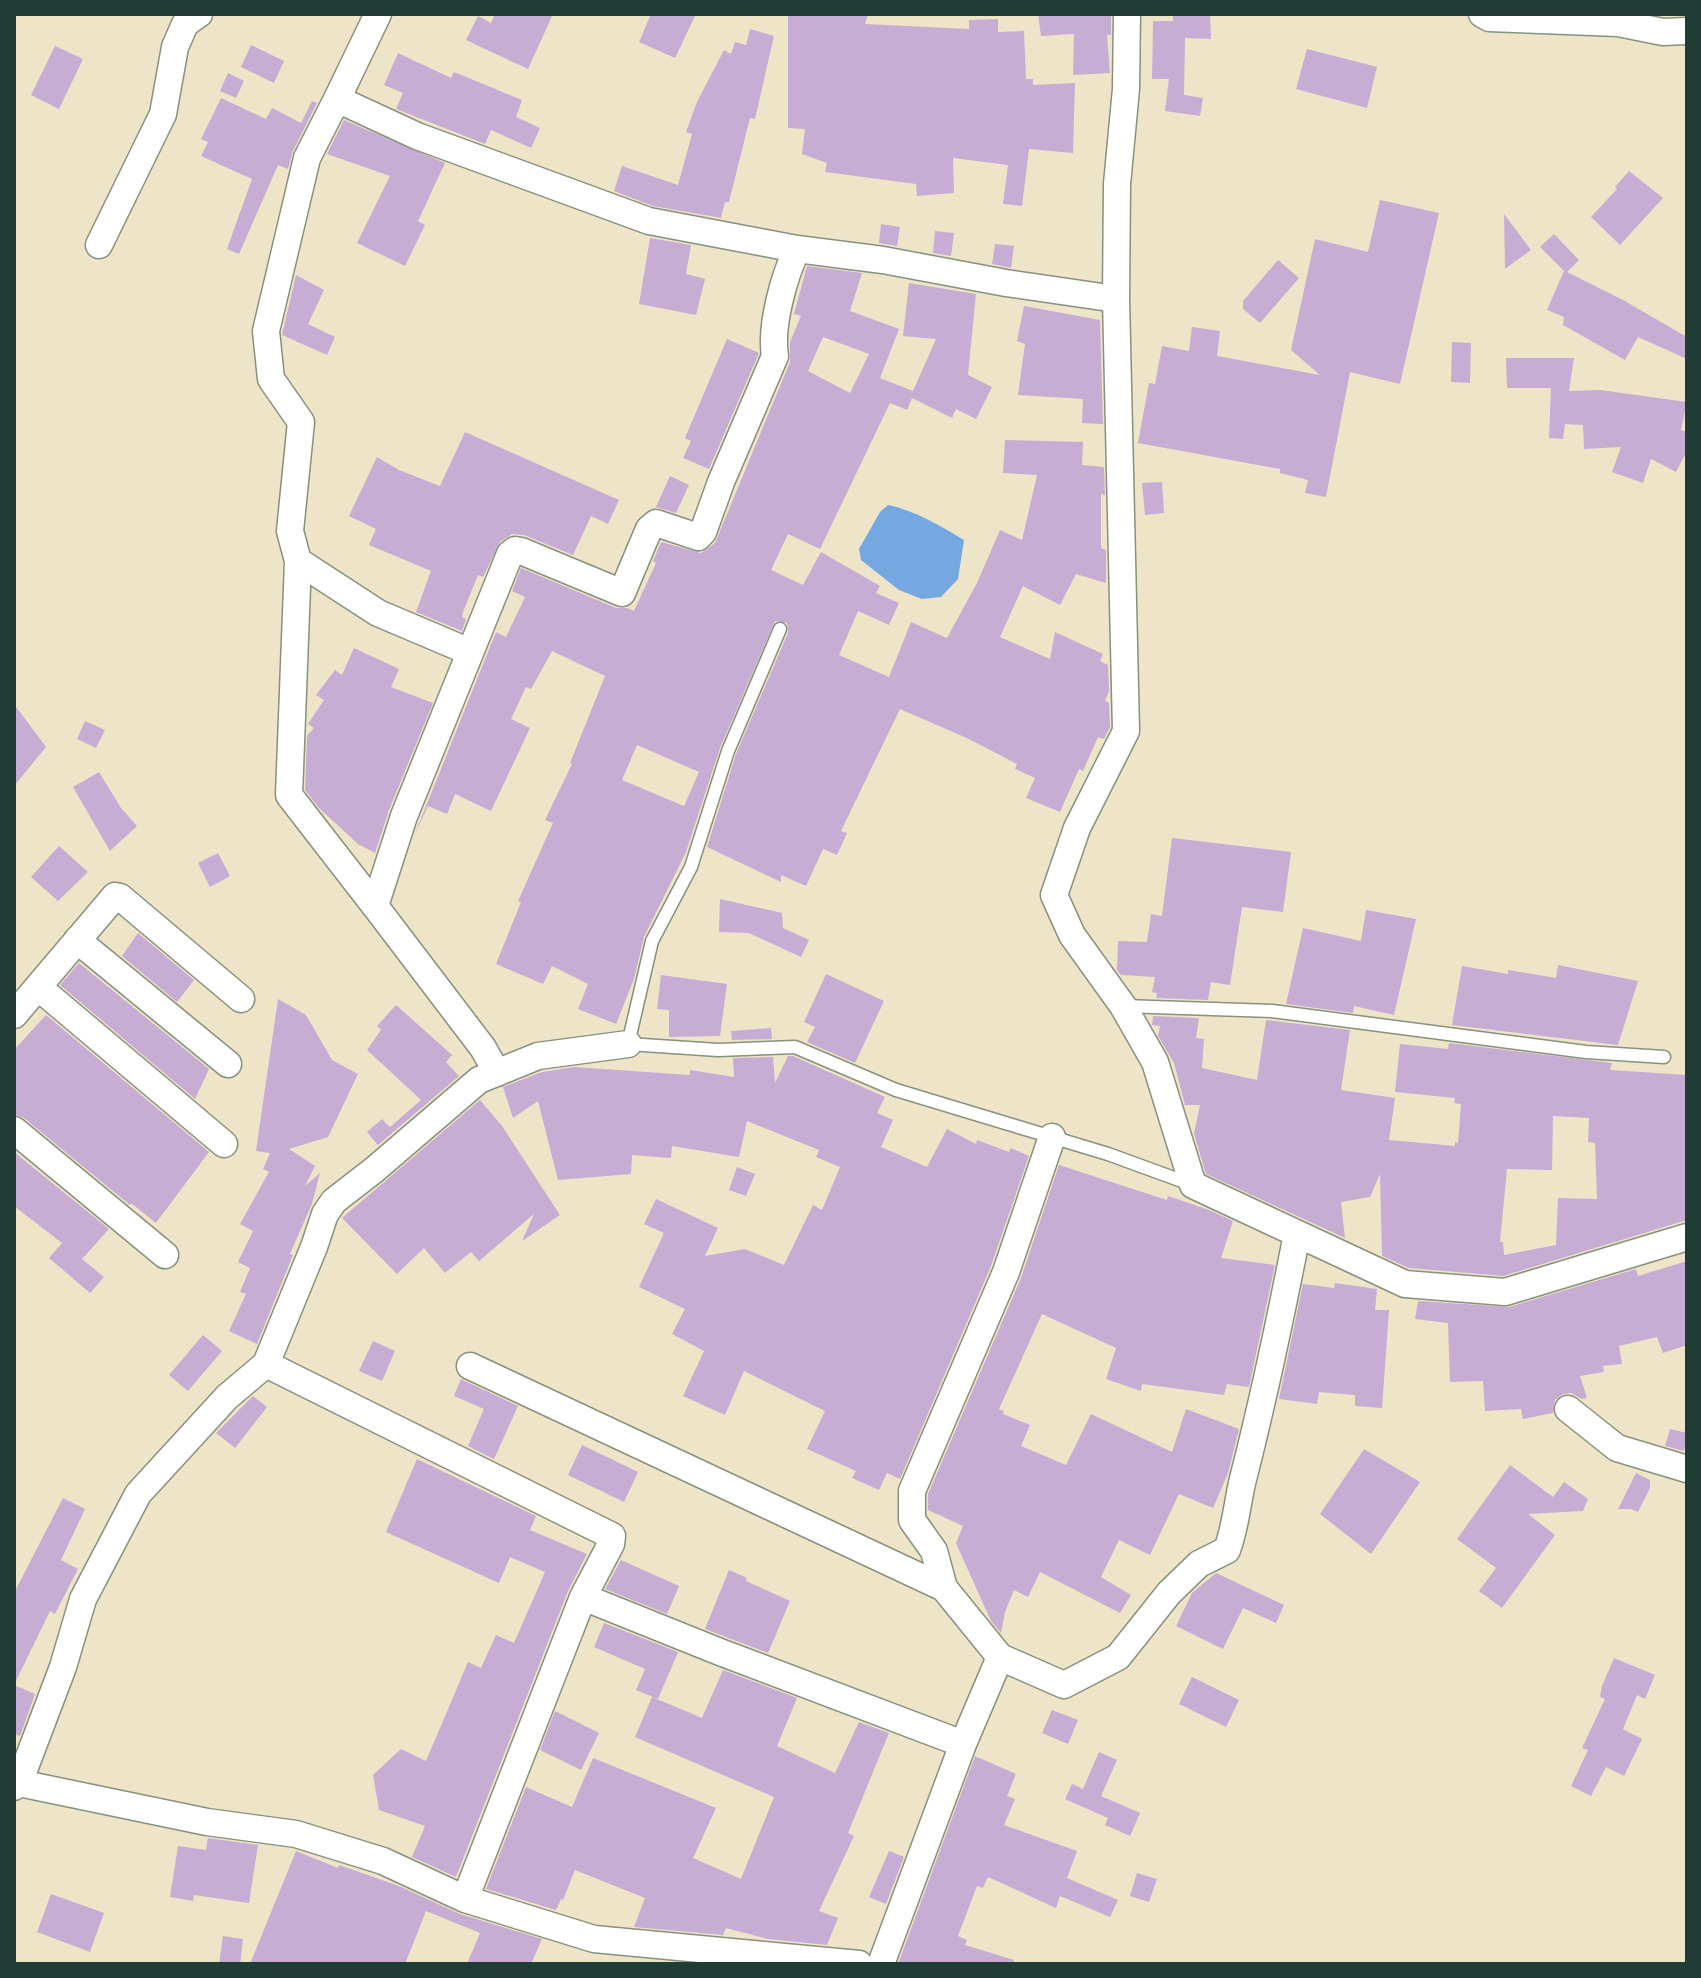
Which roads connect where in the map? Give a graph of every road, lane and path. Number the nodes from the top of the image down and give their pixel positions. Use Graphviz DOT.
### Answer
graph roads {
  1 [pos="199,14"];
  2 [pos="378,14"];
  3 [pos="1127,14"];
  4 [pos="1482,14"];
  5 [pos="1687,31"];
  6 [pos="337,99"];
  7 [pos="99,245"];
  8 [pos="797,249"];
  9 [pos="1116,299"];
  10 [pos="298,561"];
  11 [pos="780,629"];
  12 [pos="470,652"];
  13 [pos="375,906"];
  14 [pos="77,940"];
  15 [pos="38,987"];
  16 [pos="241,999"];
  17 [pos="1123,1006"];
  18 [pos="14,1015"];
  19 [pos="628,1044"];
  20 [pos="1664,1057"];
  21 [pos="228,1064"];
  22 [pos="497,1073"];
  23 [pos="14,1130"];
  24 [pos="1052,1137"];
  25 [pos="224,1144"];
  26 [pos="1193,1185"];
  27 [pos="1297,1234"];
  28 [pos="1687,1237"];
  29 [pos="165,1255"];
  30 [pos="266,1364"];
  31 [pos="470,1366"];
  32 [pos="1568,1409"];
  33 [pos="1687,1469"];
  34 [pos="944,1588"];
  35 [pos="583,1597"];
  36 [pos="1000,1657"];
  37 [pos="963,1744"];
  38 [pos="16,1785"];
  39 [pos="465,1899"];
  40 [pos="859,1964"];
  41 [pos="881,1964"];
  1 -- 7 [label="street"];
  2 -- 6 [label="street"];
  3 -- 9 [label="street"];
  4 -- 5 [label="street"];
  6 -- 8 [label="street"];
  6 -- 10 [label="street"];
  8 -- 9 [label="street"];
  8 -- 12 [label="street"];
  9 -- 17 [label="street"];
  10 -- 12 [label="street"];
  10 -- 13 [label="street"];
  11 -- 19 [label="lane"];
  12 -- 13 [label="street"];
  13 -- 22 [label="street"];
  14 -- 15 [label="street"];
  14 -- 16 [label="street"];
  14 -- 21 [label="street"];
  15 -- 18 [label="street"];
  15 -- 25 [label="street"];
  17 -- 20 [label="lane"];
  17 -- 26 [label="street"];
  19 -- 22 [label="street"];
  19 -- 24 [label="lane"];
  22 -- 30 [label="street"];
  23 -- 29 [label="street"];
  24 -- 26 [label="lane"];
  24 -- 34 [label="street"];
  26 -- 27 [label="street"];
  27 -- 28 [label="street"];
  27 -- 36 [label="street"];
  30 -- 35 [label="street"];
  30 -- 38 [label="street"];
  31 -- 34 [label="street"];
  32 -- 33 [label="street"];
  34 -- 36 [label="street"];
  35 -- 37 [label="street"];
  35 -- 39 [label="street"];
  36 -- 37 [label="street"];
  37 -- 41 [label="street"];
  38 -- 39 [label="street"];
  39 -- 40 [label="street"];
}
